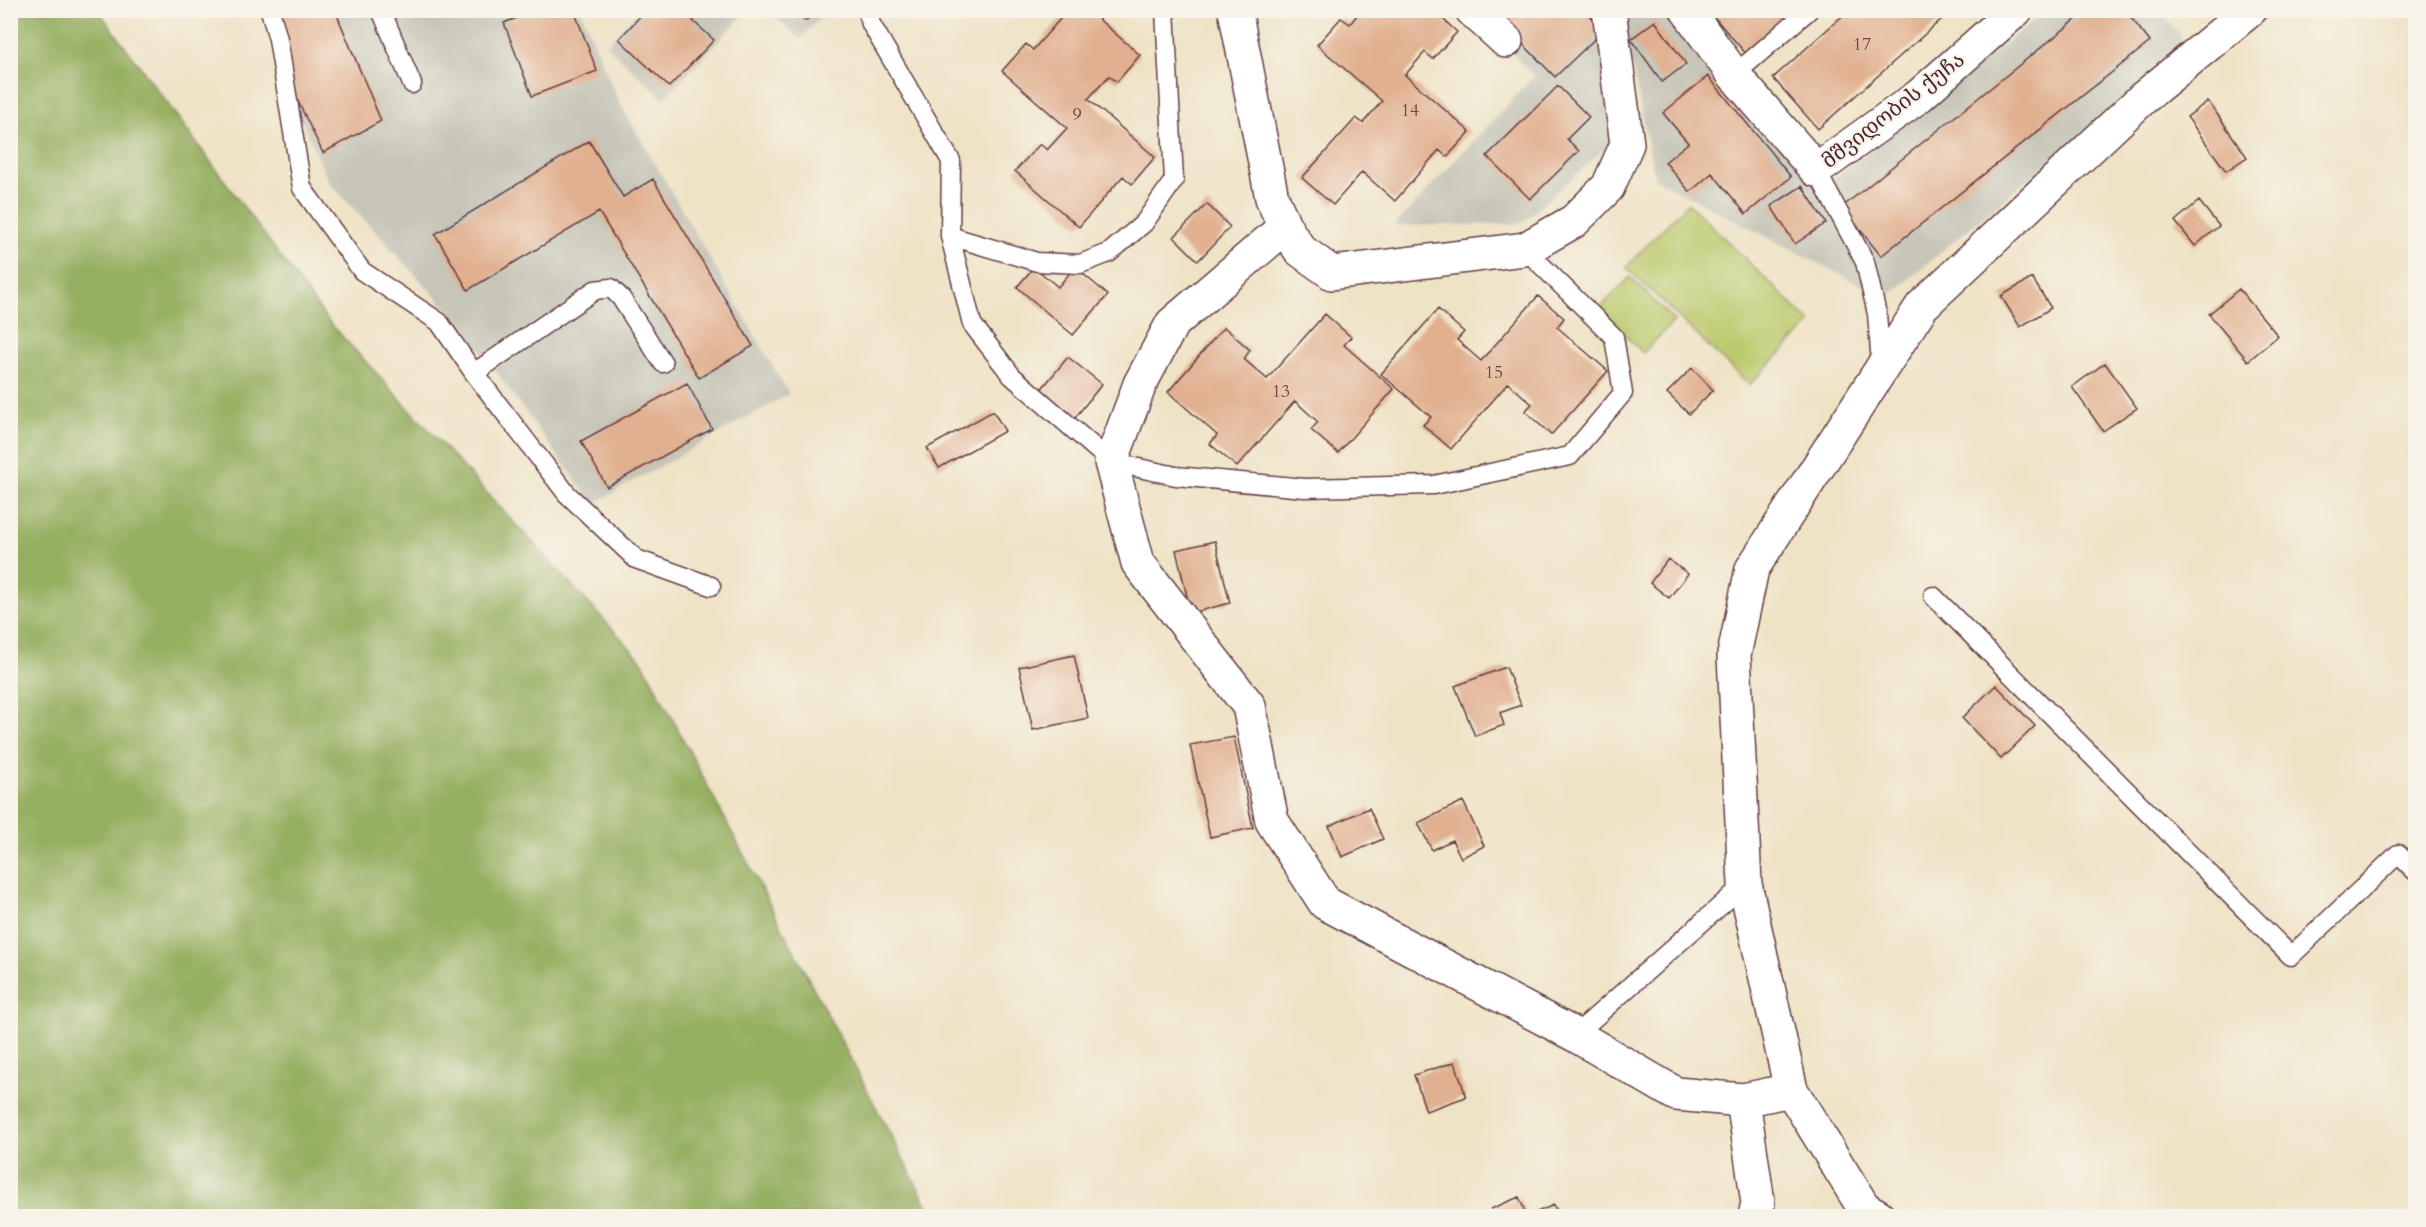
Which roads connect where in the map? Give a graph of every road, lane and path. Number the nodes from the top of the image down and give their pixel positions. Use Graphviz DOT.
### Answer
graph roads {
  1 [pos="270,10"];
  2 [pos="381,10"];
  3 [pos="867,10"];
  4 [pos="1165,10"];
  5 [pos="1235,10"];
  6 [pos="1472,10"];
  7 [pos="1609,10"];
  8 [pos="1686,10"];
  9 [pos="1809,10"];
  10 [pos="2016,10"];
  11 [pos="2245,12"];
  12 [pos="1506,41"];
  13 [pos="1734,75"];
  14 [pos="412,84"];
  15 [pos="1816,170"];
  16 [pos="1286,227"];
  17 [pos="950,236"];
  18 [pos="1525,249"];
  19 [pos="663,363"];
  20 [pos="1882,368"];
  21 [pos="474,373"];
  22 [pos="1111,462"];
  23 [pos="711,586"];
  24 [pos="1933,596"];
  25 [pos="2415,872"];
  26 [pos="1745,884"];
  27 [pos="1575,1035"];
  28 [pos="1791,1090"];
  29 [pos="1743,1100"];
  30 [pos="1755,1216"];
  31 [pos="1878,1216"];
  1 -- 21 [label="lane"];
  2 -- 14 [label="lane"];
  3 -- 17 [label="lane"];
  4 -- 17 [label="lane"];
  5 -- 16 [label="street"];
  6 -- 12 [label="street"];
  7 -- 18 [label="street"];
  8 -- 13 [label="street, მშვიდობის ქუჩა"];
  9 -- 13 [label="lane"];
  10 -- 15 [label="street, მშვიდობის ქუჩა"];
  11 -- 20 [label="street"];
  13 -- 15 [label="street, მშვიდობის ქუჩა"];
  15 -- 20 [label="lane"];
  16 -- 18 [label="street"];
  16 -- 22 [label="street"];
  17 -- 22 [label="lane"];
  18 -- 22 [label="lane"];
  19 -- 21 [label="lane"];
  20 -- 26 [label="street"];
  21 -- 23 [label="lane"];
  22 -- 27 [label="street"];
  24 -- 25 [label="lane"];
  26 -- 27 [label="lane"];
  26 -- 28 [label="street"];
  27 -- 29 [label="street"];
  28 -- 29 [label="street"];
  28 -- 31 [label="street"];
  29 -- 30 [label="street"];
}
